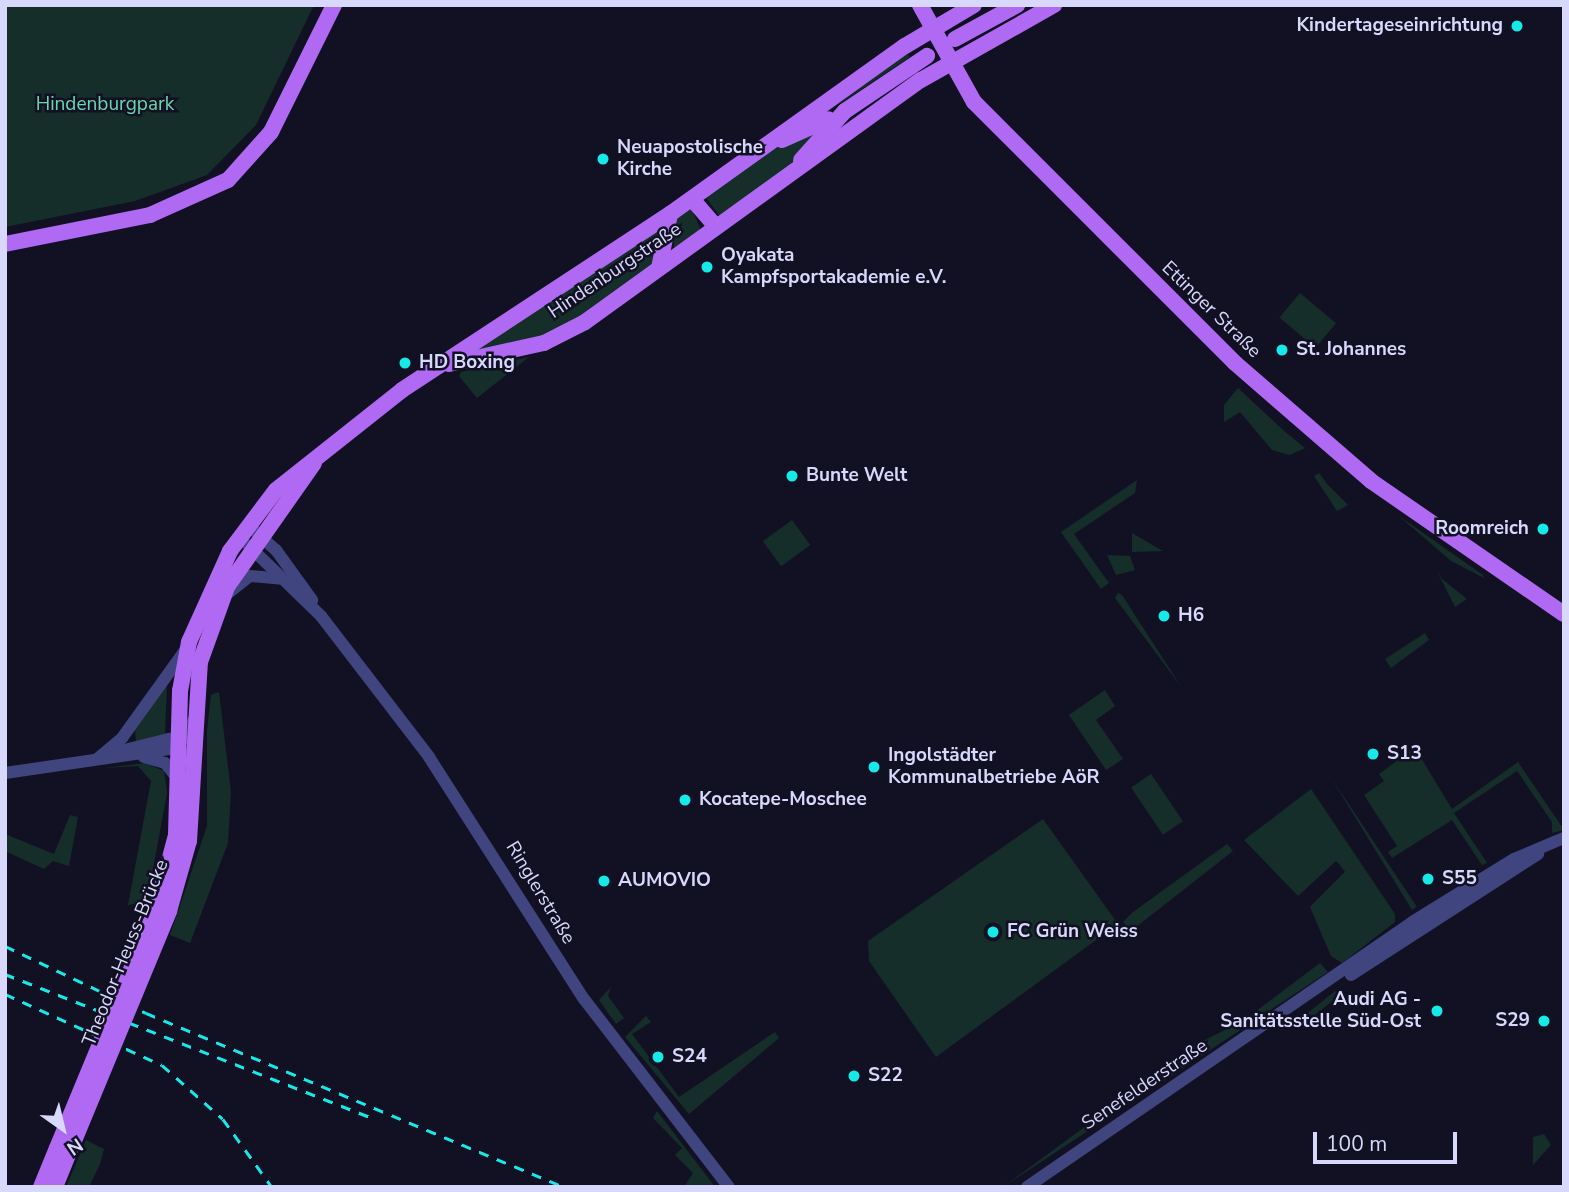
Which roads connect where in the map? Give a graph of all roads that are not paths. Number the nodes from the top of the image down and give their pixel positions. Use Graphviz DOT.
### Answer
graph roads {
  1 [pos="334,5"];
  2 [pos="920,5"];
  3 [pos="974,5"];
  4 [pos="1017,5"];
  5 [pos="1054,5"];
  6 [pos="932,29"];
  7 [pos="955,39"];
  8 [pos="927,56"];
  9 [pos="950,63"];
  10 [pos="845,111"];
  11 [pos="760,148"];
  12 [pos="794,171"];
  13 [pos="692,199"];
  14 [pos="670,214"];
  15 [pos="716,227"];
  16 [pos="5,244"];
  17 [pos="659,268"];
  18 [pos="443,366"];
  19 [pos="250,536"];
  20 [pos="287,582"];
  21 [pos="222,598"];
  22 [pos="1564,614"];
  23 [pos="321,616"];
  24 [pos="189,642"];
  25 [pos="194,718"];
  26 [pos="178,744"];
  27 [pos="134,755"];
  28 [pos="96,759"];
  29 [pos="193,762"];
  30 [pos="5,773"];
  31 [pos="178,779"];
  32 [pos="1563,839"];
  33 [pos="163,909"];
  34 [pos="63,1151"];
  35 [pos="41,1187"];
  36 [pos="55,1187"];
  37 [pos="729,1187"];
  38 [pos="1027,1187"];
  1 -- 16 [label="main road"];
  2 -- 6 [label="main road, Ettinger Straße"];
  3 -- 6 [label="main road, Hindenburgstraße"];
  4 -- 7 [label="main road"];
  5 -- 9 [label="main road, Hindenburgstraße"];
  6 -- 9 [label="main road, Ettinger Straße"];
  6 -- 11 [label="main road, Hindenburgstraße"];
  8 -- 10 [label="main road, Hindenburgstraße"];
  9 -- 12 [label="main road, Hindenburgstraße"];
  9 -- 22 [label="main road, Ettinger Straße"];
  10 -- 11 [label="main road, Hindenburgstraße"];
  10 -- 12 [label="main road, Hindenburgstraße"];
  11 -- 13 [label="main road, Hindenburgstraße"];
  12 -- 15 [label="main road, Hindenburgstraße"];
  13 -- 14 [label="main road, Hindenburgstraße"];
  13 -- 15 [label="main road"];
  14 -- 17 [label="main road"];
  14 -- 18 [label="main road, Hindenburgstraße"];
  15 -- 17 [label="main road, Hindenburgstraße"];
  17 -- 18 [label="main road, Hindenburgstraße"];
  18 -- 19 [label="main road, Hindenburgstraße"];
  19 -- 20 [label="street, Ringlerstraße"];
  19 -- 21 [label="main road, Hindenburgstraße"];
  19 -- 23 [label="street, Ringlerstraße"];
  19 -- 24 [label="main road, Hindenburgstraße"];
  20 -- 21 [label="street"];
  20 -- 23 [label="street, Ringlerstraße"];
  21 -- 25 [label="main road, Hindenburgstraße"];
  23 -- 37 [label="street, Ringlerstraße"];
  24 -- 26 [label="main road, Hindenburgstraße"];
  24 -- 28 [label="street, Hindenburgstraße"];
  25 -- 26 [label="street, Hindenburgstraße"];
  25 -- 29 [label="main road, Hindenburgstraße"];
  26 -- 27 [label="street"];
  26 -- 28 [label="street"];
  26 -- 29 [label="street"];
  26 -- 31 [label="main road, Hindenburgstraße"];
  27 -- 28 [label="street"];
  27 -- 31 [label="street"];
  28 -- 30 [label="street"];
  29 -- 33 [label="main road, Theodor-Heuss-Brücke"];
  31 -- 33 [label="main road, Theodor-Heuss-Brücke"];
  32 -- 38 [label="street, Senefelderstraße"];
  33 -- 34 [label="main road, Theodor-Heuss-Brücke, bridge"];
  34 -- 35 [label="main road"];
  34 -- 36 [label="main road"];
}
